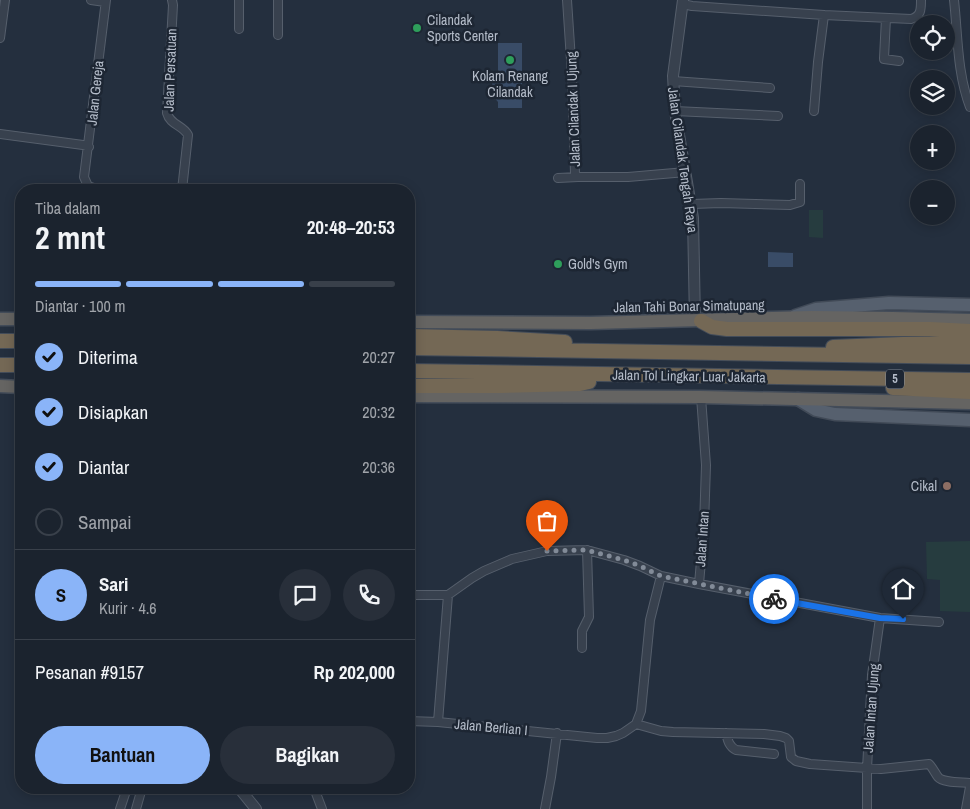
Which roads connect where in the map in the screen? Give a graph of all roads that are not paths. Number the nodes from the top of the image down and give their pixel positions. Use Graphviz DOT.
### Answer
graph roads {
  1 [pos="5,0"];
  2 [pos="91,0"];
  3 [pos="172,0"];
  4 [pos="239,0"];
  5 [pos="278,0"];
  6 [pos="567,0"];
  7 [pos="921,0"];
  8 [pos="954,0"];
  9 [pos="106,1"];
  10 [pos="683,2"];
  11 [pos="824,15"];
  12 [pos="886,18"];
  13 [pos="239,29"];
  14 [pos="278,35"];
  15 [pos="0,38"];
  16 [pos="899,62"];
  17 [pos="673,81"];
  18 [pos="770,88"];
  19 [pos="969,102"];
  20 [pos="675,111"];
  21 [pos="814,111"];
  22 [pos="778,116"];
  23 [pos="0,134"];
  24 [pos="89,147"];
  25 [pos="682,172"];
  26 [pos="578,177"];
  27 [pos="558,178"];
  28 [pos="87,184"];
  29 [pos="183,184"];
  30 [pos="800,184"];
  31 [pos="692,204"];
  32 [pos="970,305"];
  33 [pos="0,319"];
  34 [pos="15,319"];
  35 [pos="785,319"];
  36 [pos="970,320"];
  37 [pos="698,321"];
  38 [pos="415,322"];
  39 [pos="970,331"];
  40 [pos="415,336"];
  41 [pos="0,341"];
  42 [pos="15,341"];
  43 [pos="970,343"];
  44 [pos="415,348"];
  45 [pos="716,354"];
  46 [pos="780,355"];
  47 [pos="806,355"];
  48 [pos="970,357"];
  49 [pos="0,365"];
  50 [pos="15,365"];
  51 [pos="415,371"];
  52 [pos="600,375"];
  53 [pos="806,378"];
  54 [pos="842,379"];
  55 [pos="970,380"];
  56 [pos="0,386"];
  57 [pos="415,386"];
  58 [pos="15,387"];
  59 [pos="970,392"];
  60 [pos="415,396"];
  61 [pos="701,397"];
  62 [pos="798,399"];
  63 [pos="970,403"];
  64 [pos="970,420"];
  65 [pos="586,550"];
  66 [pos="661,576"];
  67 [pos="699,584"];
  68 [pos="415,595"];
  69 [pos="448,595"];
  70 [pos="880,618"];
  71 [pos="939,622"];
  72 [pos="582,648"];
  73 [pos="415,721"];
  74 [pos="438,722"];
  75 [pos="636,724"];
  76 [pos="557,733"];
  77 [pos="726,733"];
  78 [pos="774,754"];
  79 [pos="867,769"];
  80 [pos="970,783"];
  81 [pos="970,787"];
  82 [pos="125,794"];
  83 [pos="140,794"];
  84 [pos="244,794"];
  85 [pos="316,794"];
  86 [pos="120,809"];
  87 [pos="136,809"];
  88 [pos="256,809"];
  89 [pos="322,809"];
  90 [pos="545,809"];
  91 [pos="867,809"];
  92 [pos="966,809"];
  1 -- 15 [label="street"];
  2 -- 9 [label="street, Jalan Gereja"];
  3 -- 29 [label="street, Jalan Persatuan"];
  4 -- 13 [label="street"];
  5 -- 14 [label="street"];
  6 -- 26 [label="street, Jalan Cilandak I Ujung"];
  7 -- 12 [label="street"];
  8 -- 19 [label="street"];
  9 -- 24 [label="street, Jalan Gereja"];
  10 -- 11 [label="street"];
  10 -- 17 [label="street, Jalan Cilandak Tengah Raya"];
  11 -- 12 [label="street"];
  11 -- 21 [label="street"];
  12 -- 16 [label="street"];
  17 -- 18 [label="street"];
  17 -- 20 [label="street, Jalan Cilandak Tengah Raya"];
  20 -- 22 [label="street"];
  20 -- 25 [label="street, Jalan Cilandak Tengah Raya"];
  23 -- 24 [label="street"];
  24 -- 28 [label="street, Jalan Gereja"];
  25 -- 26 [label="street, Jalan Cilandak I Ujung"];
  25 -- 31 [label="street, Jalan Cilandak Tengah Raya"];
  26 -- 27 [label="street"];
  30 -- 31 [label="street"];
  31 -- 37 [label="street, Jalan Cilandak Tengah Raya"];
  32 -- 35 [label="main road"];
  33 -- 34 [label="highway"];
  35 -- 36 [label="highway, Jalan Tahi Bonar Simatupang"];
  35 -- 37 [label="highway, Jalan Tahi Bonar Simatupang"];
  37 -- 38 [label="highway, Jalan Tahi Bonar Simatupang"];
  37 -- 39 [label="highway"];
  40 -- 45 [label="highway"];
  41 -- 42 [label="highway"];
  43 -- 46 [label="highway"];
  44 -- 45 [label="highway, Jalan Tol Lingkar Luar Jakarta / 5"];
  45 -- 46 [label="highway, Jalan Tol Lingkar Luar Jakarta / 5"];
  46 -- 47 [label="highway, Jalan Tol Lingkar Luar Jakarta / 5"];
  47 -- 48 [label="highway, Jalan Tol Lingkar Luar Jakarta / 5"];
  47 -- 53 [label="highway"];
  49 -- 50 [label="highway"];
  51 -- 52 [label="highway, Jalan Tol Lingkar Luar Jakarta / 5"];
  52 -- 53 [label="highway, Jalan Tol Lingkar Luar Jakarta / 5"];
  52 -- 57 [label="highway"];
  53 -- 54 [label="highway, Jalan Tol Lingkar Luar Jakarta / 5"];
  54 -- 55 [label="highway, Jalan Tol Lingkar Luar Jakarta / 5"];
  54 -- 59 [label="highway"];
  56 -- 58 [label="highway"];
  60 -- 61 [label="highway"];
  61 -- 62 [label="highway"];
  61 -- 67 [label="street, Jalan Intan"];
  62 -- 63 [label="highway"];
  62 -- 64 [label="main road"];
  65 -- 66 [label="street, Jalan Intan"];
  65 -- 69 [label="street, Jalan Intan"];
  65 -- 72 [label="street"];
  66 -- 67 [label="street, Jalan Intan"];
  66 -- 75 [label="street"];
  67 -- 70 [label="street"];
  68 -- 69 [label="street"];
  69 -- 74 [label="street, Jalan Berlian I"];
  70 -- 71 [label="street"];
  70 -- 79 [label="street, Jalan Intan Ujung"];
  73 -- 74 [label="street"];
  74 -- 76 [label="street, Jalan Berlian I"];
  75 -- 76 [label="street, Jalan Berlian I"];
  75 -- 77 [label="street"];
  76 -- 90 [label="street"];
  77 -- 78 [label="street"];
  77 -- 79 [label="street"];
  79 -- 80 [label="street, Jalan Intan Ujung"];
  79 -- 91 [label="street, Jalan Intan Ujung"];
  81 -- 92 [label="street"];
  82 -- 86 [label="street"];
  83 -- 87 [label="street"];
  84 -- 88 [label="street"];
  85 -- 89 [label="street"];
}
